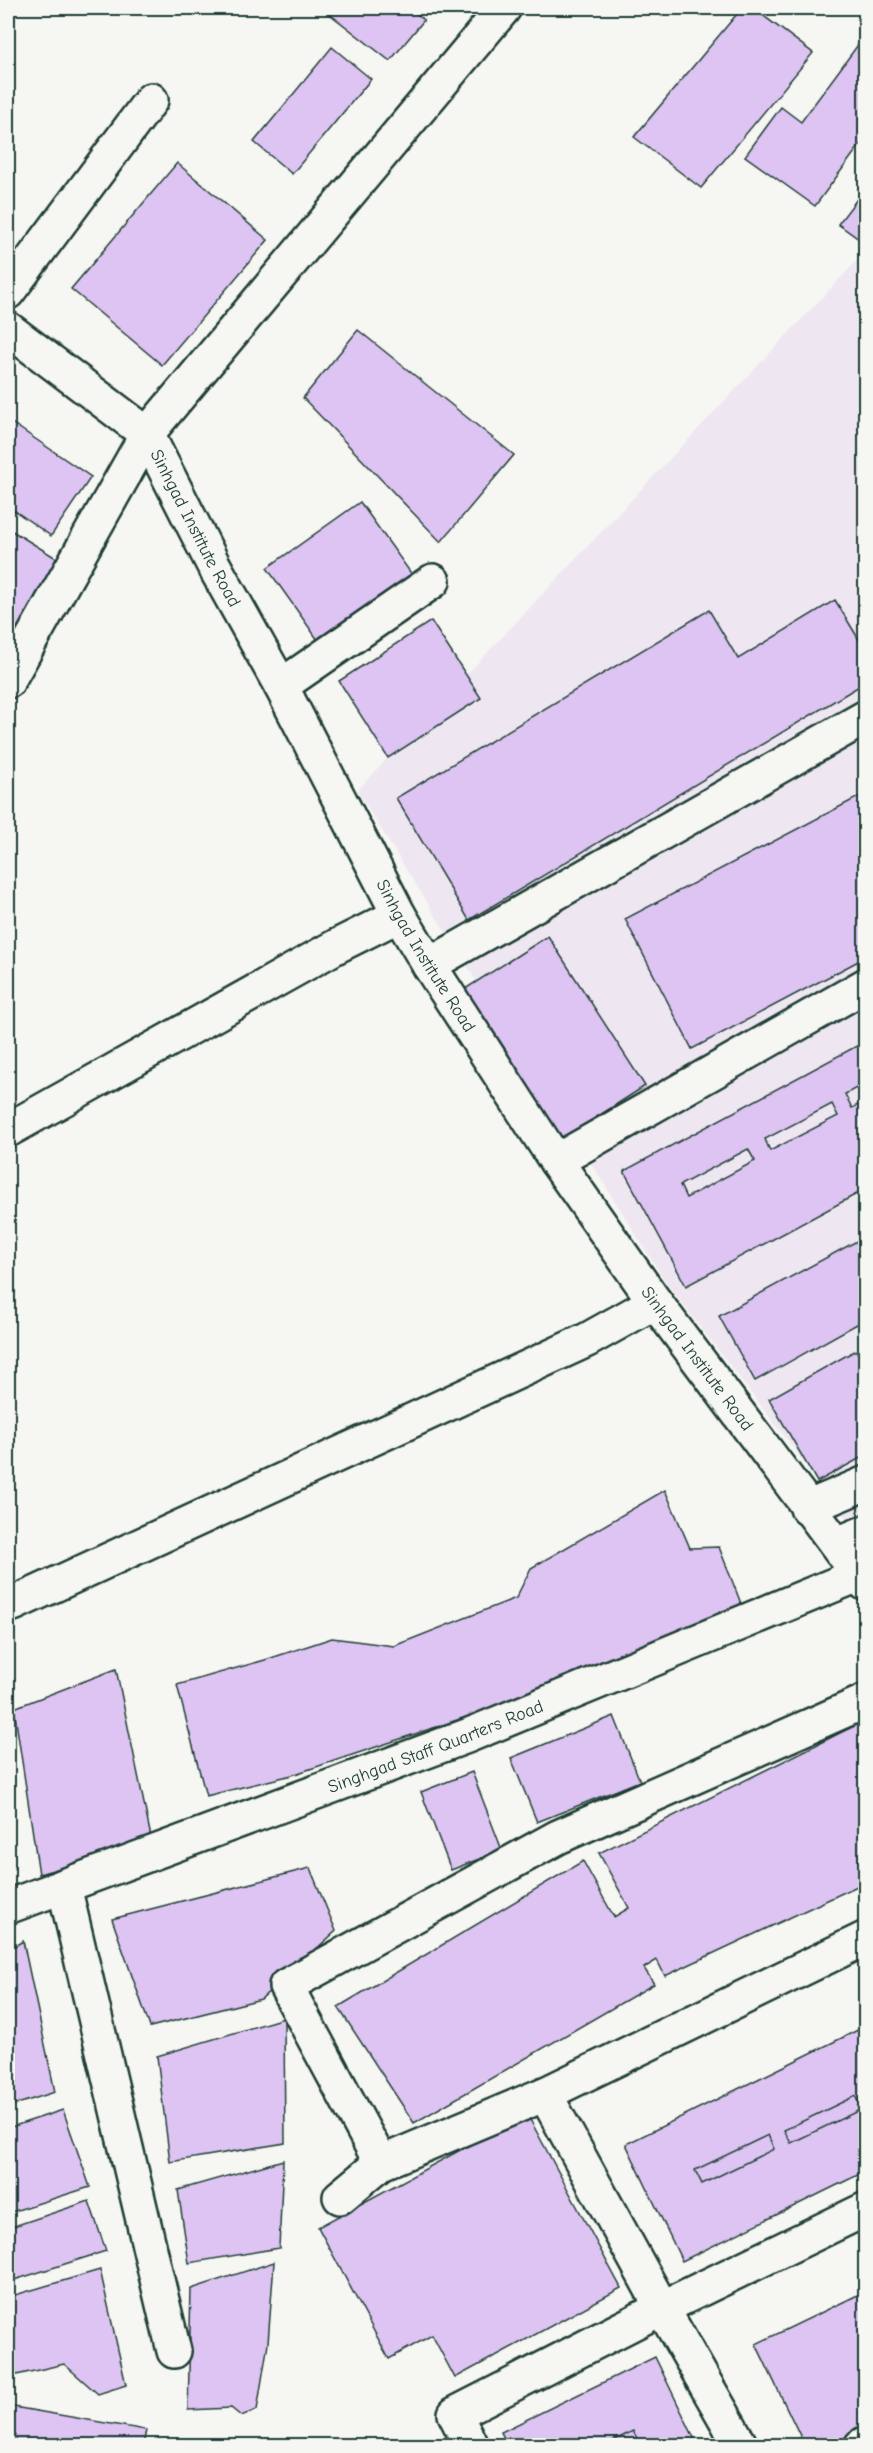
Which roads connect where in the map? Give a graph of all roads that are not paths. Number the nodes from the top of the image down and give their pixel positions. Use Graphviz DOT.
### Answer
graph roads {
  1 [pos="504,8"];
  2 [pos="151,100"];
  3 [pos="8,292"];
  4 [pos="8,329"];
  5 [pos="147,434"];
  6 [pos="433,581"];
  7 [pos="8,681"];
  8 [pos="281,686"];
  9 [pos="866,717"];
  10 [pos="399,915"];
  11 [pos="429,965"];
  12 [pos="866,985"];
  13 [pos="8,1131"];
  14 [pos="556,1161"];
  15 [pos="655,1302"];
  16 [pos="866,1483"];
  17 [pos="807,1508"];
  18 [pos="851,1538"];
  19 [pos="862,1579"];
  20 [pos="13,1604"];
  21 [pos="866,1701"];
  22 [pos="64,1886"];
  23 [pos="8,1903"];
  24 [pos="866,1938"];
  25 [pos="545,2094"];
  26 [pos="381,2163"];
  27 [pos="340,2197"];
  28 [pos="866,2210"];
  29 [pos="662,2308"];
  30 [pos="174,2351"];
  31 [pos="866,2443"];
  32 [pos="471,2445"];
  33 [pos="741,2445"];
  34 [pos="861,2445"];
  1 -- 5 [label="street"];
  2 -- 3 [label="street"];
  4 -- 5 [label="street, Sinhgad Institute Road"];
  5 -- 7 [label="street"];
  5 -- 8 [label="street, Sinhgad Institute Road"];
  6 -- 8 [label="street"];
  8 -- 10 [label="street, Sinhgad Institute Road"];
  9 -- 11 [label="street"];
  10 -- 11 [label="street, Sinhgad Institute Road"];
  10 -- 13 [label="street"];
  11 -- 14 [label="street, Sinhgad Institute Road"];
  12 -- 14 [label="street"];
  14 -- 15 [label="street, Sinhgad Institute Road"];
  15 -- 17 [label="street, Sinhgad Institute Road"];
  15 -- 20 [label="street"];
  16 -- 17 [label="street"];
  17 -- 18 [label="street, Sinhgad Institute Road"];
  18 -- 19 [label="street, Sinhgad Institute Road"];
  19 -- 22 [label="street, Singhgad Staff Quarters Road"];
  21 -- 26 [label="street"];
  22 -- 23 [label="street, Singhgad Staff Quarters Road"];
  22 -- 30 [label="street"];
  24 -- 25 [label="street"];
  25 -- 26 [label="street"];
  25 -- 29 [label="street"];
  26 -- 27 [label="street"];
  28 -- 29 [label="street"];
  29 -- 32 [label="street"];
  29 -- 33 [label="street"];
  31 -- 34 [label="street"];
}
